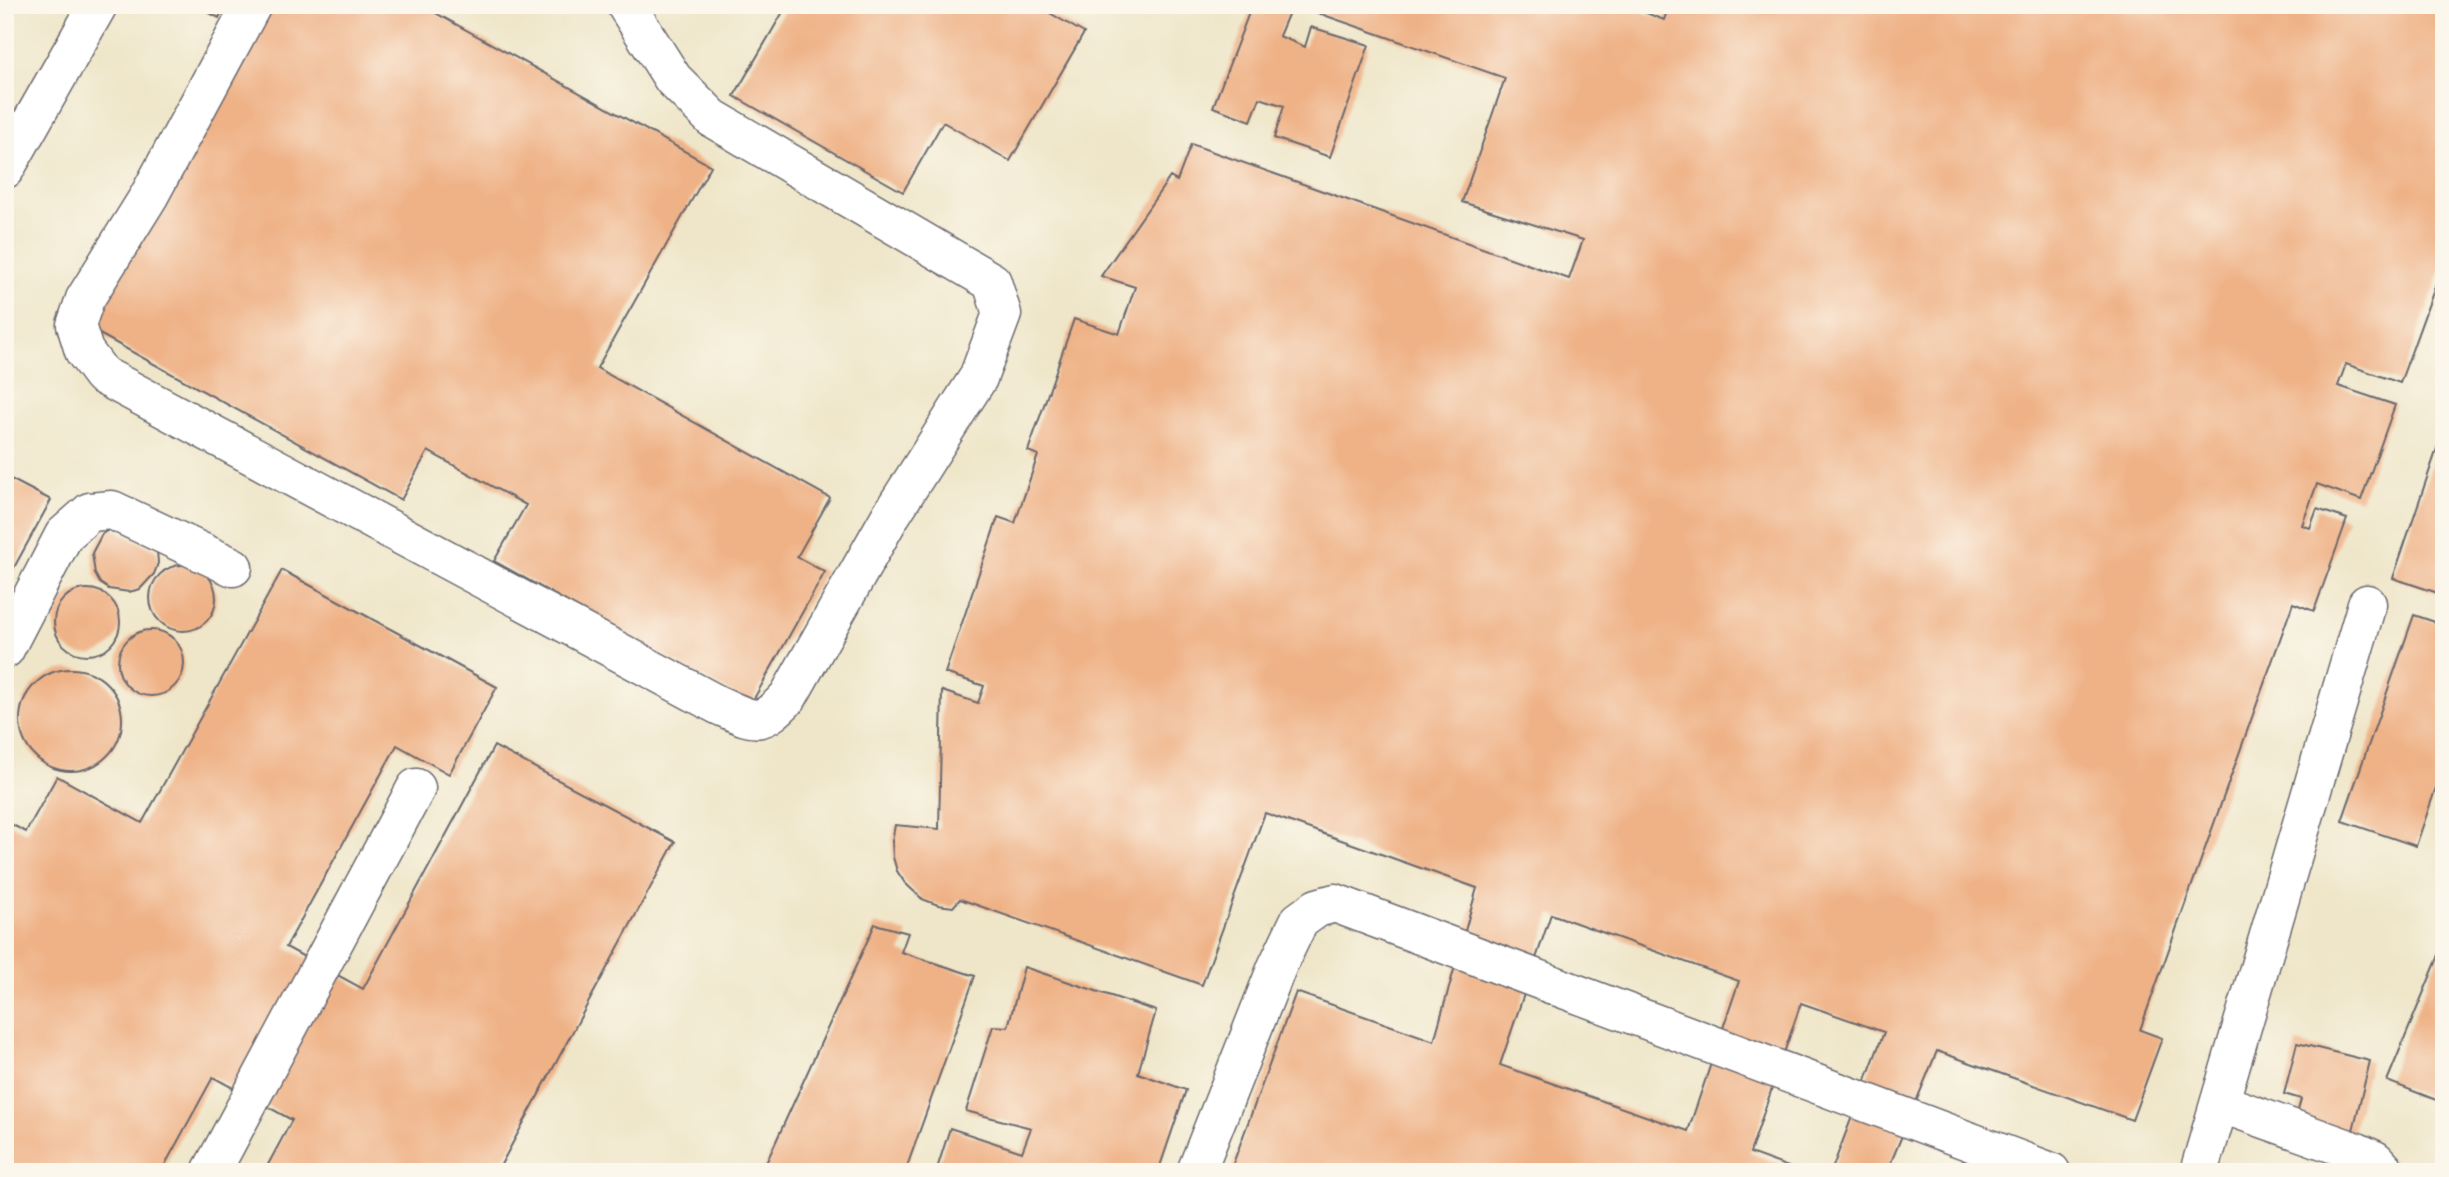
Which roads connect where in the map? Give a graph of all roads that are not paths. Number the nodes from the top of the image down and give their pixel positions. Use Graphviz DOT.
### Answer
graph roads {
  1 [pos="97,5"];
  2 [pos="252,5"];
  3 [pos="626,5"];
  4 [pos="5,169"];
  5 [pos="233,567"];
  6 [pos="2367,604"];
  7 [pos="5,649"];
  8 [pos="416,788"];
  9 [pos="2220,1103"];
  10 [pos="211,1172"];
  11 [pos="1196,1172"];
  12 [pos="2051,1172"];
  13 [pos="2199,1172"];
  14 [pos="2386,1172"];
  1 -- 4 [label="street"];
  2 -- 3 [label="street"];
  5 -- 7 [label="street"];
  6 -- 9 [label="street"];
  8 -- 10 [label="street"];
  9 -- 13 [label="street"];
  9 -- 14 [label="street"];
  11 -- 12 [label="street"];
}
